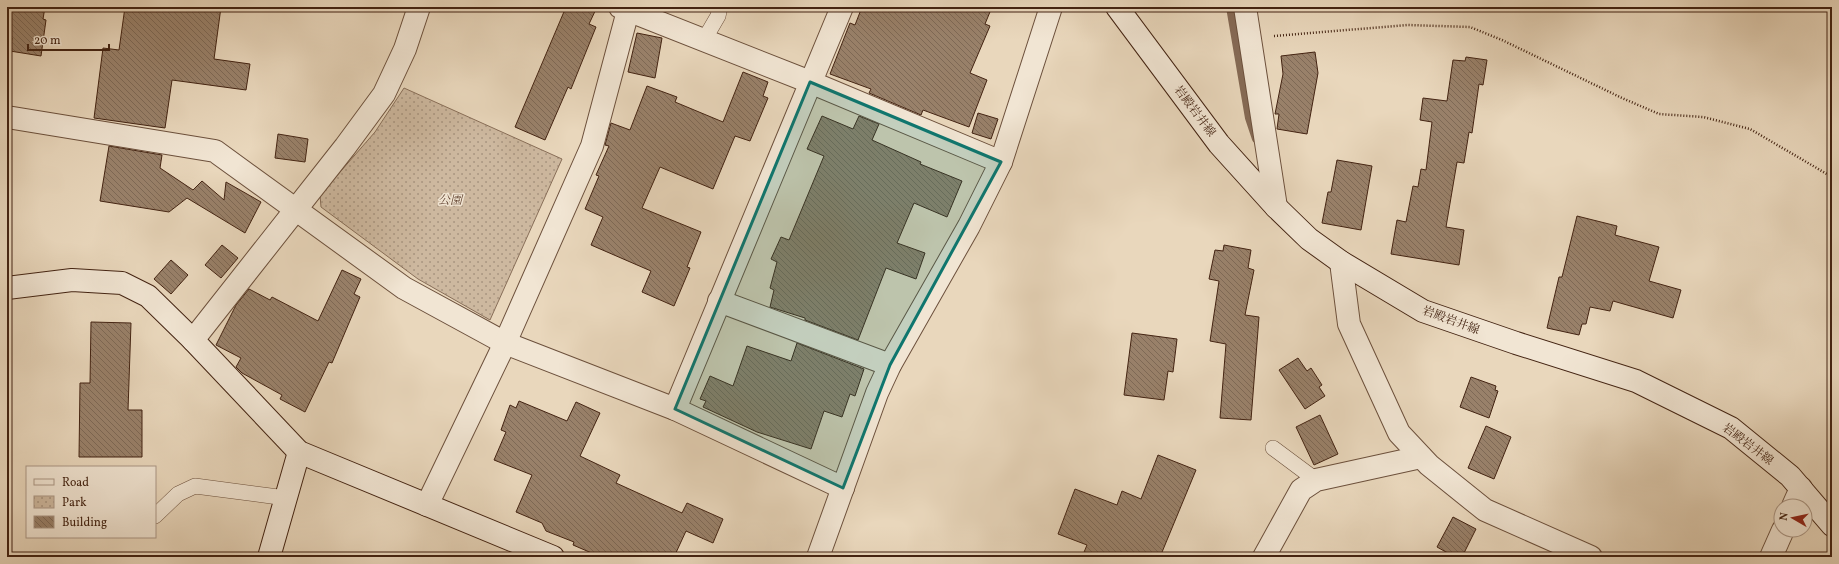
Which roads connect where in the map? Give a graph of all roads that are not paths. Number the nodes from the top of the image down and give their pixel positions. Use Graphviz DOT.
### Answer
graph roads {
  1 [pos="419,7"];
  2 [pos="720,7"];
  3 [pos="842,7"];
  4 [pos="1051,7"];
  5 [pos="1118,7"];
  6 [pos="1246,7"];
  7 [pos="625,8"];
  8 [pos="704,40"];
  9 [pos="810,82"];
  10 [pos="7,117"];
  11 [pos="1001,162"];
  12 [pos="1276,207"];
  13 [pos="296,210"];
  14 [pos="1341,262"];
  15 [pos="7,288"];
  16 [pos="719,301"];
  17 [pos="193,340"];
  18 [pos="505,344"];
  19 [pos="890,364"];
  20 [pos="675,409"];
  21 [pos="1273,448"];
  22 [pos="299,452"];
  23 [pos="1421,457"];
  24 [pos="1316,480"];
  25 [pos="843,488"];
  26 [pos="1797,497"];
  27 [pos="286,498"];
  28 [pos="427,505"];
  29 [pos="156,515"];
  30 [pos="1832,525"];
  31 [pos="1780,538"];
  32 [pos="269,557"];
  33 [pos="553,557"];
  34 [pos="818,557"];
  35 [pos="1264,557"];
  36 [pos="1591,557"];
  37 [pos="1772,557"];
  1 -- 13 [label="street"];
  2 -- 8 [label="lane"];
  3 -- 9 [label="street"];
  4 -- 11 [label="street"];
  5 -- 12 [label="street, 岩殿岩井線"];
  6 -- 12 [label="street"];
  7 -- 8 [label="street"];
  7 -- 18 [label="street"];
  8 -- 9 [label="street"];
  9 -- 11 [label="street"];
  9 -- 16 [label="street"];
  10 -- 13 [label="street"];
  11 -- 19 [label="street"];
  12 -- 14 [label="street, 岩殿岩井線"];
  13 -- 17 [label="street"];
  13 -- 18 [label="street"];
  14 -- 23 [label="street"];
  14 -- 26 [label="street, 岩殿岩井線"];
  15 -- 17 [label="street"];
  16 -- 19 [label="street"];
  16 -- 20 [label="street"];
  17 -- 22 [label="street"];
  18 -- 20 [label="street"];
  18 -- 28 [label="street"];
  19 -- 25 [label="street"];
  20 -- 25 [label="street"];
  21 -- 24 [label="lane"];
  22 -- 27 [label="street"];
  22 -- 28 [label="street"];
  23 -- 24 [label="street"];
  23 -- 36 [label="street"];
  24 -- 35 [label="street"];
  25 -- 34 [label="street"];
  26 -- 30 [label="street, 岩殿岩井線"];
  27 -- 29 [label="lane"];
  27 -- 32 [label="street"];
  28 -- 33 [label="street"];
  31 -- 37 [label="street"];
}
